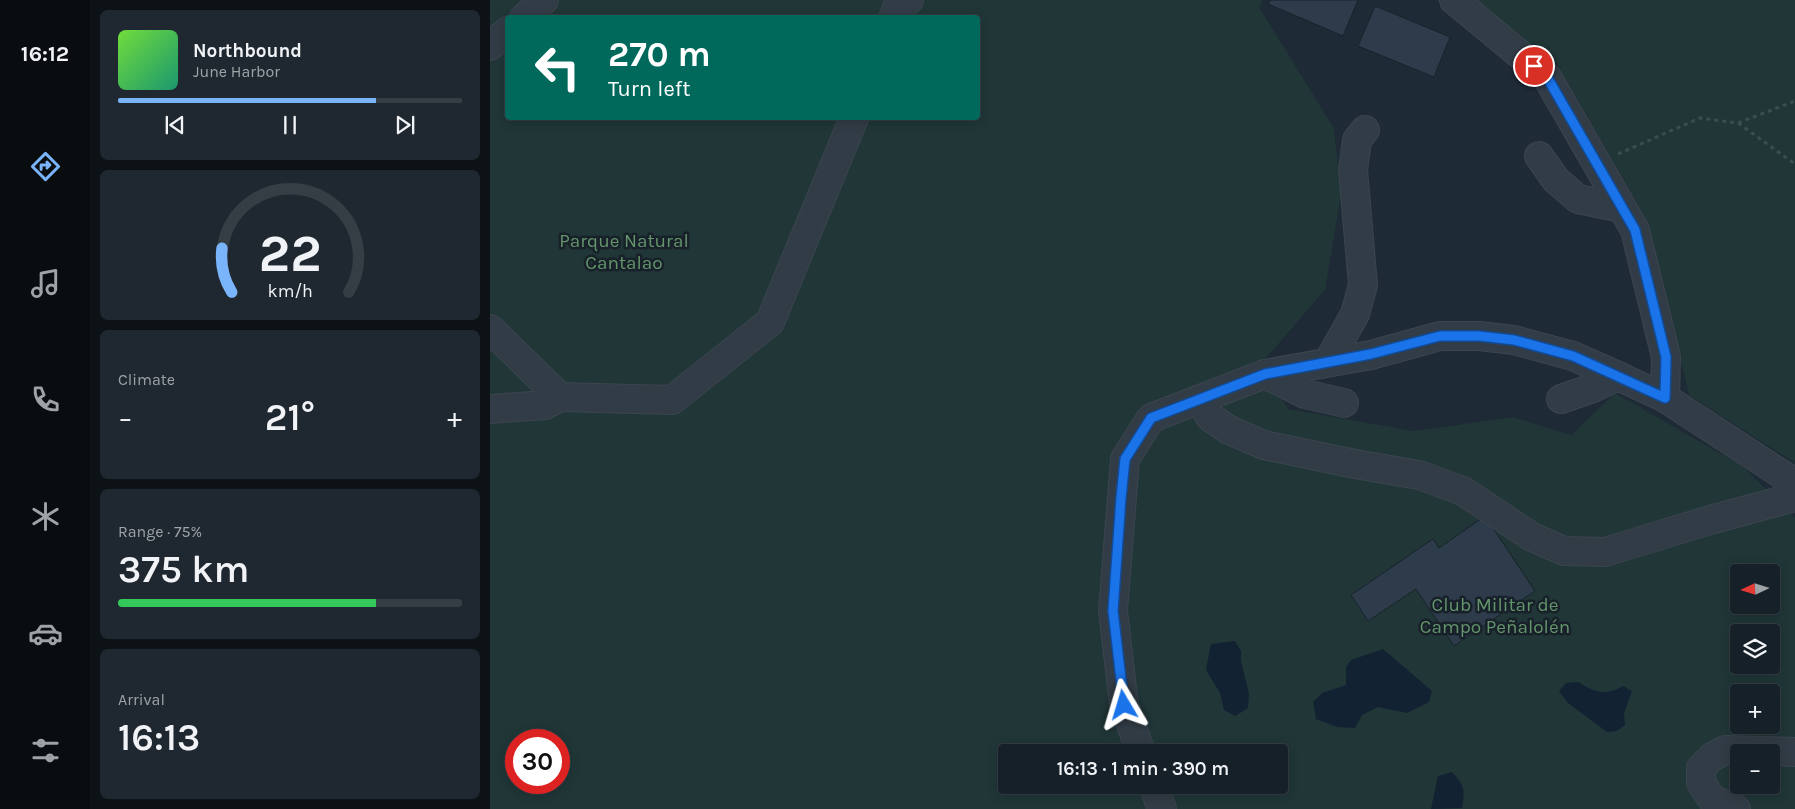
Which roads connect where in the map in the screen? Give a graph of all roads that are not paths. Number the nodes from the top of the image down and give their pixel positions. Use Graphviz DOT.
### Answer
graph roads {
  1 [pos="544,0"];
  2 [pos="909,0"];
  3 [pos="1454,0"];
  4 [pos="527,15"];
  5 [pos="894,15"];
  6 [pos="505,34"];
  7 [pos="490,46"];
  8 [pos="853,120"];
  9 [pos="1365,130"];
  10 [pos="1539,156"];
  11 [pos="1622,208"];
  12 [pos="490,329"];
  13 [pos="1328,362"];
  14 [pos="1265,374"];
  15 [pos="1618,376"];
  16 [pos="560,397"];
  17 [pos="1665,398"];
  18 [pos="1560,399"];
  19 [pos="1200,400"];
  20 [pos="1344,403"];
  21 [pos="490,409"];
  22 [pos="1795,484"];
  23 [pos="1795,498"];
  24 [pos="1139,744"];
  25 [pos="1795,752"];
  26 [pos="1156,794"];
  27 [pos="1162,809"];
  28 [pos="1736,809"];
  1 -- 4 [label="street"];
  2 -- 5 [label="street"];
  3 -- 11 [label="street"];
  6 -- 7 [label="street"];
  8 -- 16 [label="street"];
  9 -- 13 [label="street"];
  10 -- 11 [label="street"];
  11 -- 17 [label="street"];
  12 -- 16 [label="street"];
  13 -- 14 [label="street"];
  13 -- 15 [label="street"];
  14 -- 19 [label="street"];
  14 -- 20 [label="street"];
  15 -- 17 [label="street"];
  15 -- 18 [label="street"];
  16 -- 21 [label="street"];
  17 -- 22 [label="street"];
  19 -- 23 [label="street"];
  19 -- 24 [label="street"];
  25 -- 28 [label="street"];
  26 -- 27 [label="street"];
}
